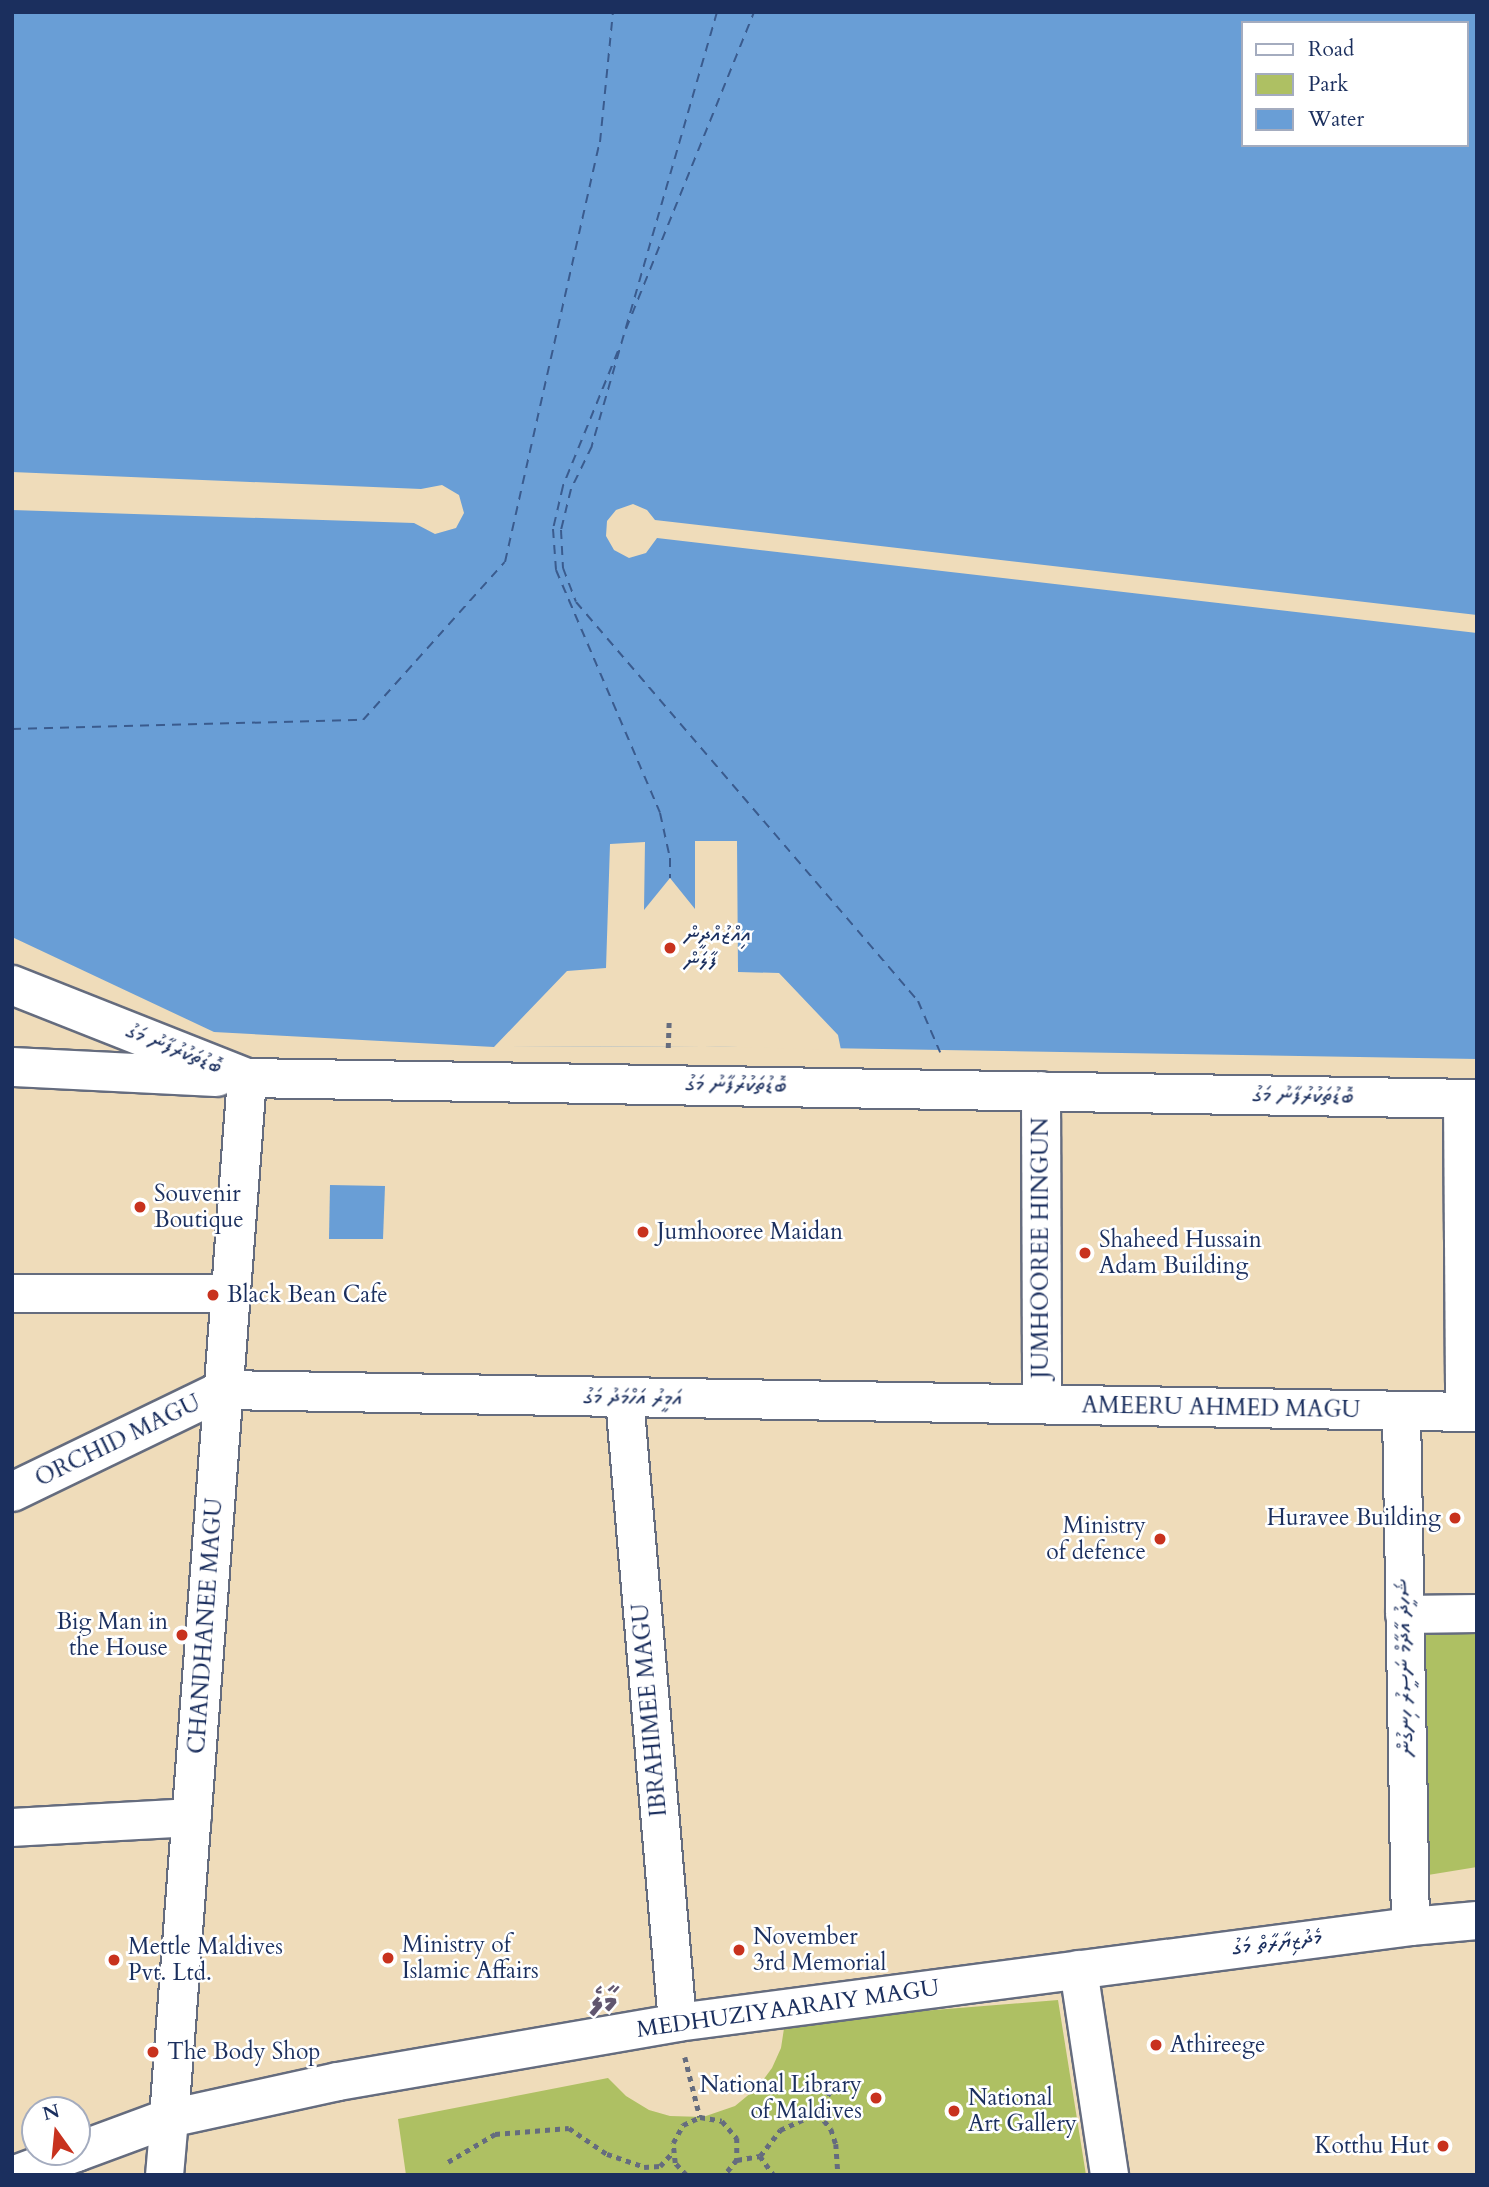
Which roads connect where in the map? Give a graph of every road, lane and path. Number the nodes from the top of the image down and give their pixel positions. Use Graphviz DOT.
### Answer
graph roads {
  1 [pos="12,985"];
  2 [pos="669,1020"];
  3 [pos="668,1046"];
  4 [pos="12,1067"];
  5 [pos="247,1078"];
  6 [pos="1041,1091"];
  7 [pos="1469,1099"];
  8 [pos="12,1293"];
  9 [pos="231,1293"];
  10 [pos="223,1390"];
  11 [pos="624,1398"];
  12 [pos="1042,1404"];
  13 [pos="1401,1411"];
  14 [pos="1471,1412"];
  15 [pos="12,1492"];
  16 [pos="1477,1613"];
  17 [pos="1404,1614"];
  18 [pos="191,1817"];
  19 [pos="12,1827"];
  20 [pos="1477,1920"];
  21 [pos="1410,1926"];
  22 [pos="1078,1969"];
  23 [pos="677,2022"];
  24 [pos="838,2079"];
  25 [pos="818,2113"];
  26 [pos="700,2117"];
  27 [pos="169,2118"];
  28 [pos="91,2147"];
  29 [pos="673,2152"];
  30 [pos="760,2156"];
  31 [pos="737,2160"];
  32 [pos="448,2162"];
  33 [pos="39,2166"];
  34 [pos="15,2175"];
  35 [pos="164,2175"];
  36 [pos="686,2175"];
  37 [pos="725,2175"];
  38 [pos="774,2175"];
  39 [pos="838,2175"];
  40 [pos="1109,2175"];
  1 -- 5 [label="street, ބޮޑުތަކުރުފާނު މަގު"];
  2 -- 3 [label="path"];
  4 -- 5 [label="street"];
  5 -- 6 [label="street, ބޮޑުތަކުރުފާނު މަގު"];
  5 -- 9 [label="street, CHANDHANEE MAGU"];
  6 -- 7 [label="street, ބޮޑުތަކުރުފާނު މަގު"];
  6 -- 12 [label="street, JUMHOOREE HINGUN"];
  7 -- 14 [label="street"];
  8 -- 9 [label="street"];
  9 -- 10 [label="street, CHANDHANEE MAGU"];
  10 -- 11 [label="street, އަމީރު އަހްމަދު މަގު"];
  10 -- 15 [label="street, ORCHID MAGU"];
  10 -- 18 [label="street, CHANDHANEE MAGU"];
  11 -- 12 [label="street, އަމީރު އަހްމަދު މަގު"];
  11 -- 23 [label="street, IBRAHIMEE MAGU"];
  12 -- 13 [label="street, AMEERU AHMED MAGU"];
  13 -- 14 [label="street"];
  13 -- 17 [label="street, ޝަހީދު އާދާމް ނަސީރު ހިނގުން"];
  16 -- 17 [label="street"];
  17 -- 21 [label="street, ޝަހީދު އާދާމް ނަސީރު ހިނގުން"];
  18 -- 19 [label="street"];
  18 -- 27 [label="street, CHANDHANEE MAGU"];
  20 -- 21 [label="street, މެދުޒިޔާރާތް މަގު"];
  21 -- 22 [label="street, މެދުޒިޔާރާތް މަގު"];
  22 -- 23 [label="street, MEDHUZIYAARAIY MAGU"];
  22 -- 40 [label="street"];
  23 -- 26 [label="path"];
  23 -- 27 [label="street, MEDHUZIYAARAIY MAGU"];
  24 -- 25 [label="path"];
  25 -- 30 [label="path"];
  25 -- 39 [label="path"];
  26 -- 29 [label="path"];
  26 -- 31 [label="path"];
  27 -- 28 [label="street"];
  27 -- 35 [label="street, CHANDHANEE MAGU"];
  29 -- 32 [label="path"];
  29 -- 36 [label="path"];
  30 -- 31 [label="path"];
  30 -- 38 [label="path"];
  31 -- 37 [label="path"];
  33 -- 34 [label="street"];
}
